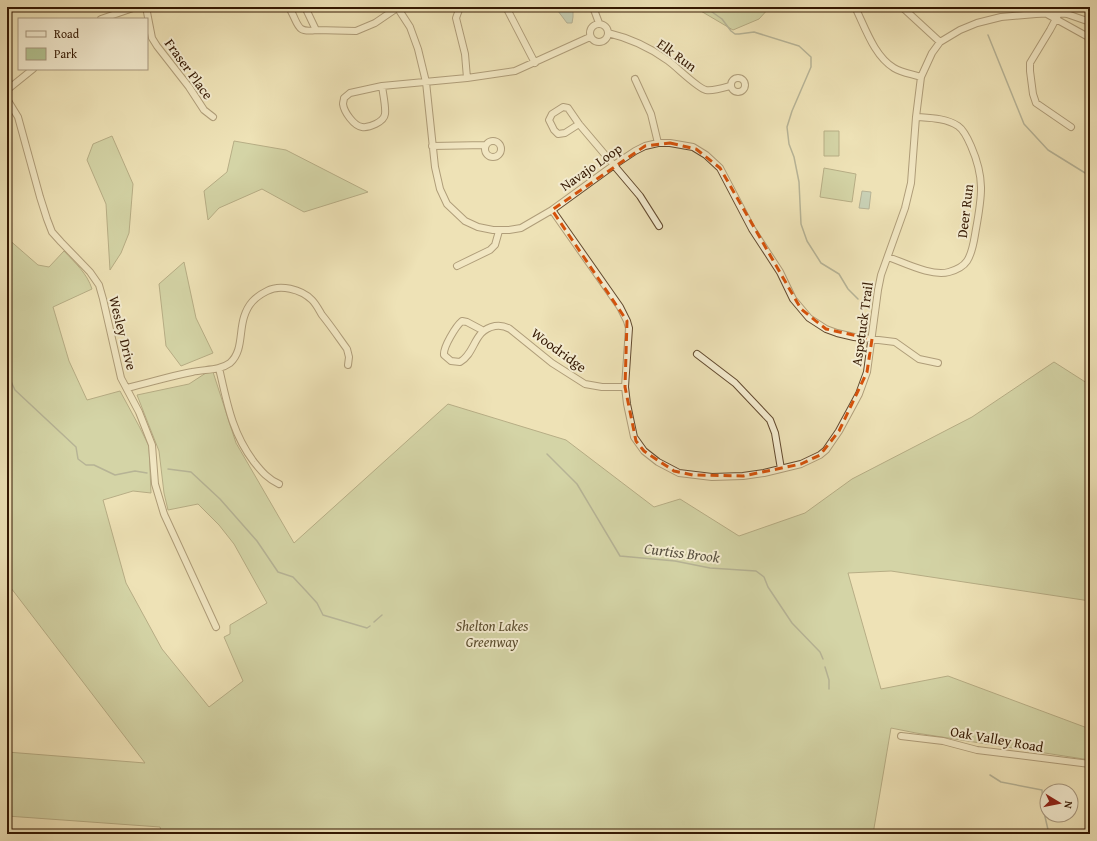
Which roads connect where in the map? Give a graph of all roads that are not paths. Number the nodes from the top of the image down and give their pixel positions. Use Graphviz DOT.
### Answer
graph roads {
  1 [pos="136,7"];
  2 [pos="146,7"];
  3 [pos="294,7"];
  4 [pos="305,7"];
  5 [pos="460,7"];
  6 [pos="506,7"];
  7 [pos="593,7"];
  8 [pos="855,7"];
  9 [pos="902,7"];
  10 [pos="397,8"];
  11 [pos="1045,13"];
  12 [pos="1059,13"];
  13 [pos="104,18"];
  14 [pos="1056,20"];
  15 [pos="1090,22"];
  16 [pos="599,23"];
  17 [pos="316,30"];
  18 [pos="608,33"];
  19 [pos="590,37"];
  20 [pos="1090,38"];
  21 [pos="940,42"];
  22 [pos="535,63"];
  23 [pos="32,70"];
  24 [pos="921,77"];
  25 [pos="467,78"];
  26 [pos="635,79"];
  27 [pos="426,82"];
  28 [pos="382,86"];
  29 [pos="730,86"];
  30 [pos="7,90"];
  31 [pos="7,99"];
  32 [pos="213,117"];
  33 [pos="916,117"];
  34 [pos="579,124"];
  35 [pos="1071,126"];
  36 [pos="658,143"];
  37 [pos="486,145"];
  38 [pos="432,146"];
  39 [pos="614,165"];
  40 [pos="552,210"];
  41 [pos="659,226"];
  42 [pos="499,231"];
  43 [pos="888,257"];
  44 [pos="457,266"];
  45 [pos="482,330"];
  46 [pos="872,339"];
  47 [pos="697,354"];
  48 [pos="938,363"];
  49 [pos="348,365"];
  50 [pos="219,368"];
  51 [pos="625,387"];
  52 [pos="128,388"];
  53 [pos="781,469"];
  54 [pos="279,484"];
  55 [pos="216,627"];
  56 [pos="901,736"];
  57 [pos="1090,764"];
  1 -- 13 [label="street"];
  2 -- 32 [label="street, Fraser Place"];
  3 -- 17 [label="street"];
  4 -- 17 [label="street"];
  5 -- 25 [label="street"];
  6 -- 22 [label="street"];
  7 -- 16 [label="street"];
  8 -- 24 [label="street"];
  9 -- 21 [label="street"];
  10 -- 17 [label="street"];
  10 -- 27 [label="street, Navajo Loop"];
  11 -- 12 [label="street, Aspetuck Trail"];
  11 -- 14 [label="street"];
  11 -- 21 [label="street, Aspetuck Trail"];
  12 -- 14 [label="street"];
  12 -- 15 [label="street, Aspetuck Trail"];
  14 -- 20 [label="street"];
  14 -- 35 [label="street"];
  16 -- 18 [label="street"];
  16 -- 19 [label="street"];
  18 -- 19 [label="street"];
  18 -- 29 [label="street, Elk Run"];
  19 -- 22 [label="street"];
  21 -- 24 [label="street, Aspetuck Trail"];
  22 -- 25 [label="street"];
  23 -- 30 [label="street"];
  24 -- 33 [label="street, Aspetuck Trail"];
  25 -- 27 [label="street"];
  26 -- 36 [label="street"];
  27 -- 28 [label="street"];
  27 -- 38 [label="street, Navajo Loop"];
  28 -- 28 [label="street"];
  31 -- 52 [label="street, Wesley Drive"];
  33 -- 43 [label="street, Aspetuck Trail"];
  33 -- 43 [label="street, Deer Run"];
  34 -- 34 [label="street"];
  34 -- 39 [label="street"];
  36 -- 39 [label="street, Navajo Loop"];
  36 -- 46 [label="street, Navajo Loop"];
  37 -- 38 [label="street"];
  38 -- 42 [label="street, Navajo Loop"];
  39 -- 40 [label="street, Navajo Loop"];
  39 -- 41 [label="street"];
  40 -- 42 [label="street, Navajo Loop"];
  40 -- 51 [label="street, Aspetuck Trail"];
  42 -- 44 [label="street"];
  43 -- 46 [label="street, Aspetuck Trail"];
  45 -- 45 [label="street"];
  45 -- 51 [label="street, Woodridge"];
  46 -- 48 [label="street, Navajo Loop"];
  46 -- 53 [label="street, Aspetuck Trail"];
  47 -- 53 [label="street"];
  49 -- 50 [label="street"];
  50 -- 52 [label="street"];
  50 -- 54 [label="street"];
  51 -- 53 [label="street, Aspetuck Trail"];
  52 -- 55 [label="street, Wesley Drive"];
  56 -- 57 [label="street, Oak Valley Road"];
}
